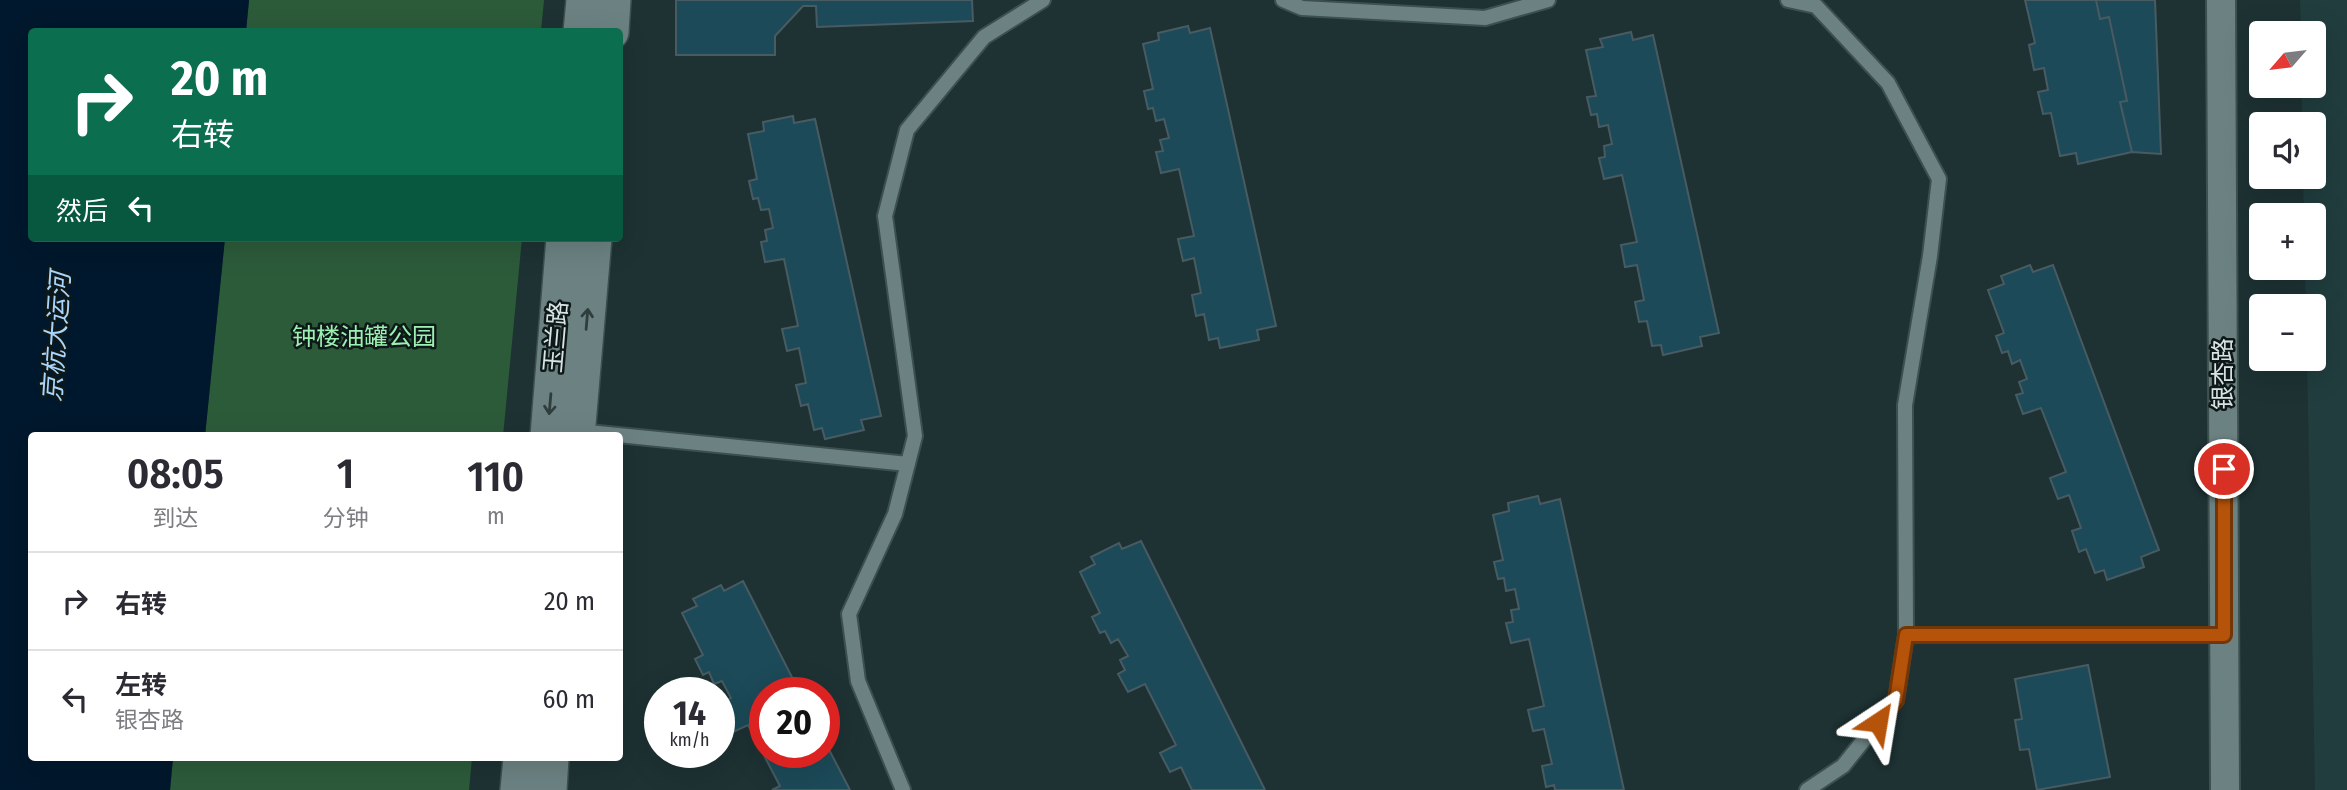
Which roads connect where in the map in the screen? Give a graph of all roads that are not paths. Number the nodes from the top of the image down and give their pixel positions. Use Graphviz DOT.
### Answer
graph roads {
  1 [pos="584,0"];
  2 [pos="613,0"];
  3 [pos="1043,0"];
  4 [pos="1283,0"];
  5 [pos="1548,0"];
  6 [pos="1788,0"];
  7 [pos="2221,0"];
  8 [pos="1358,6"];
  9 [pos="581,28"];
  10 [pos="611,28"];
  11 [pos="564,242"];
  12 [pos="593,242"];
  13 [pos="568,432"];
  14 [pos="568,432"];
  15 [pos="623,439"];
  16 [pos="908,464"];
  17 [pos="1906,635"];
  18 [pos="2224,635"];
  19 [pos="521,761"];
  20 [pos="551,761"];
  21 [pos="518,790"];
  22 [pos="549,790"];
  23 [pos="903,790"];
  24 [pos="1807,790"];
  25 [pos="2225,790"];
  1 -- 9 [label="street"];
  2 -- 10 [label="street"];
  3 -- 16 [label="lane"];
  4 -- 8 [label="lane"];
  5 -- 8 [label="lane"];
  6 -- 17 [label="lane"];
  7 -- 18 [label="street, 银杏路"];
  11 -- 13 [label="street, 玉兰路, one-way"];
  14 -- 12 [label="street, 玉兰路, one-way"];
  15 -- 16 [label="lane"];
  16 -- 23 [label="lane"];
  17 -- 18 [label="lane"];
  17 -- 24 [label="lane"];
  18 -- 25 [label="street, 银杏路"];
  19 -- 21 [label="street"];
  20 -- 22 [label="street"];
}
